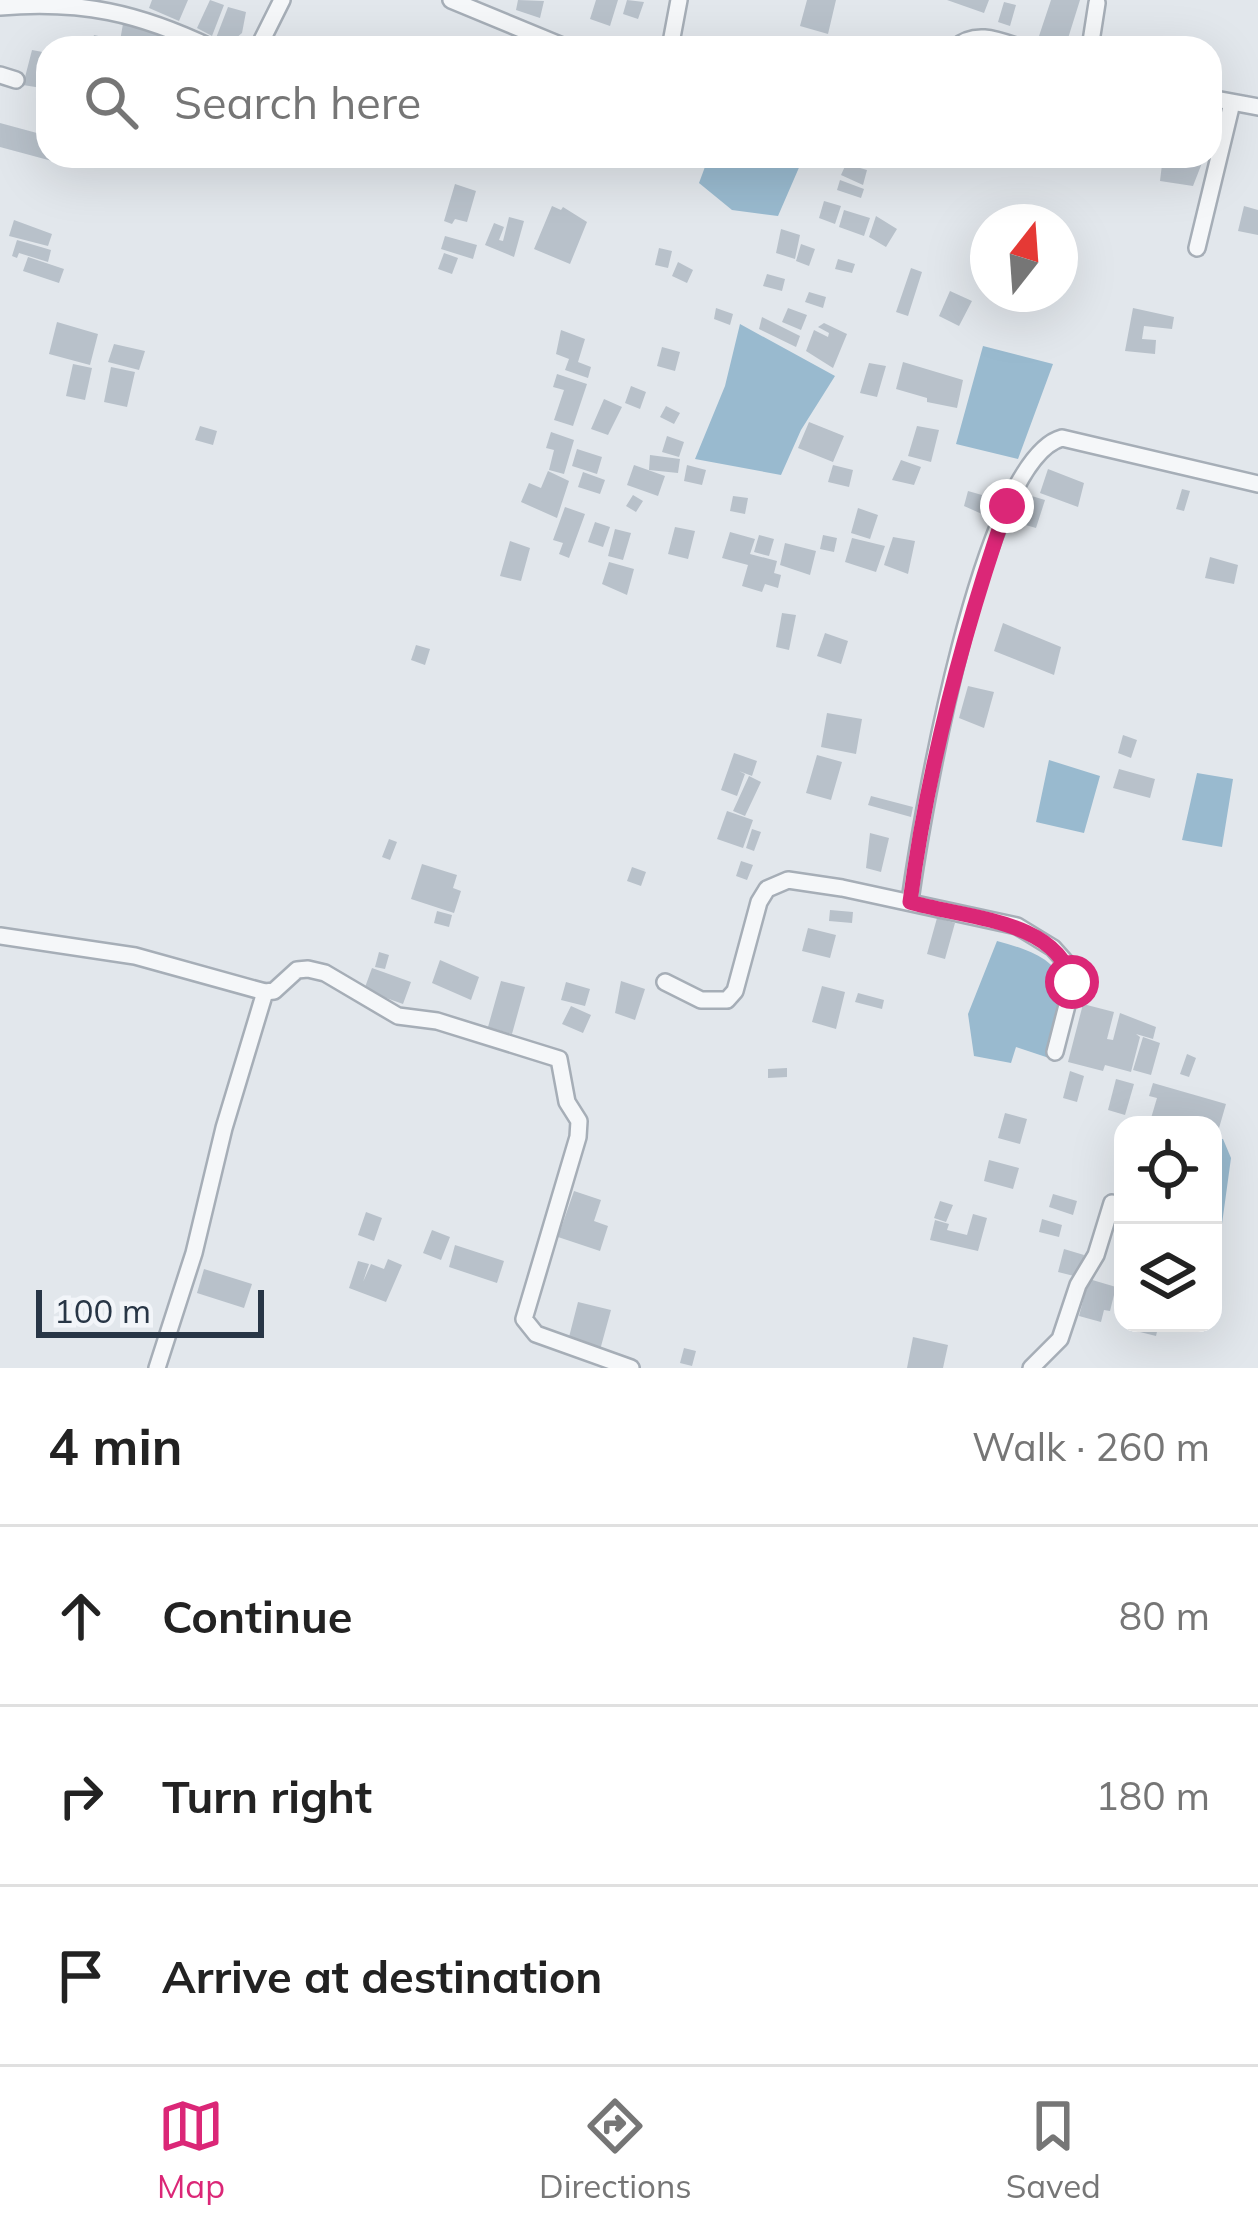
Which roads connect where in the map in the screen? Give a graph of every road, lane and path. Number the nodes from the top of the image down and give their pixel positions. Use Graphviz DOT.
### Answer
graph roads {
  1 [pos="283,0"];
  2 [pos="451,0"];
  3 [pos="679,0"];
  4 [pos="1097,3"];
  5 [pos="0,7"];
  6 [pos="187,36"];
  7 [pos="264,36"];
  8 [pos="538,36"];
  9 [pos="672,36"];
  10 [pos="1092,36"];
  11 [pos="1222,101"];
  12 [pos="1232,103"];
  13 [pos="1258,107"];
  14 [pos="1222,144"];
  15 [pos="1216,168"];
  16 [pos="1197,248"];
  17 [pos="1258,484"];
  18 [pos="910,902"];
  19 [pos="0,936"];
  20 [pos="665,982"];
  21 [pos="266,992"];
  22 [pos="1055,1052"];
  23 [pos="1112,1203"];
  24 [pos="157,1368"];
  25 [pos="631,1368"];
  26 [pos="1031,1368"];
  1 -- 7 [label="street"];
  2 -- 8 [label="street"];
  3 -- 9 [label="street"];
  4 -- 10 [label="street"];
  5 -- 6 [label="street"];
  11 -- 12 [label="street"];
  12 -- 13 [label="street"];
  12 -- 14 [label="street"];
  15 -- 16 [label="street"];
  17 -- 18 [label="street"];
  18 -- 20 [label="street"];
  18 -- 22 [label="street"];
  19 -- 21 [label="street"];
  21 -- 24 [label="street"];
  21 -- 25 [label="street"];
  23 -- 26 [label="street"];
}
